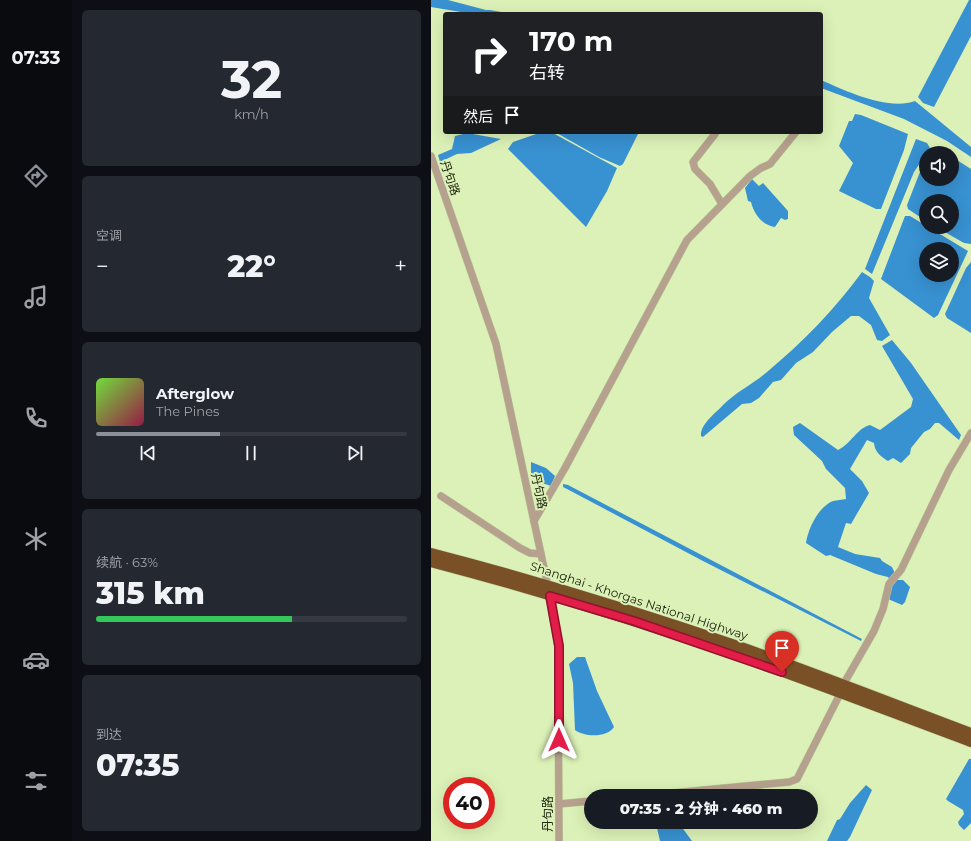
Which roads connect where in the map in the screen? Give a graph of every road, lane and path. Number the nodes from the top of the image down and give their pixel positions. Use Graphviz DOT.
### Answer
graph roads {
  1 [pos="715,134"];
  2 [pos="794,134"];
  3 [pos="431,156"];
  4 [pos="722,204"];
  5 [pos="971,433"];
  6 [pos="441,496"];
  7 [pos="534,521"];
  8 [pos="431,553"];
  9 [pos="541,554"];
  10 [pos="431,562"];
  11 [pos="547,586"];
  12 [pos="550,596"];
  13 [pos="842,689"];
  14 [pos="971,733"];
  15 [pos="971,742"];
  16 [pos="715,789"];
  17 [pos="584,802"];
  18 [pos="559,804"];
  19 [pos="559,841"];
  1 -- 4 [label="street"];
  2 -- 4 [label="street"];
  3 -- 7 [label="street, 丹句路"];
  4 -- 7 [label="street"];
  5 -- 13 [label="street"];
  6 -- 9 [label="street"];
  7 -- 9 [label="street, 丹句路"];
  8 -- 11 [label="highway, Shanghai - Khorgas National Highway"];
  9 -- 11 [label="street, 丹句路"];
  10 -- 12 [label="highway, Shanghai - Khorgas National Highway"];
  11 -- 12 [label="street, 丹句路"];
  11 -- 13 [label="highway, Shanghai - Khorgas National Highway"];
  12 -- 13 [label="highway, Shanghai - Khorgas National Highway"];
  12 -- 18 [label="street, 丹句路"];
  13 -- 14 [label="highway, Shanghai - Khorgas National Highway"];
  13 -- 15 [label="highway, Shanghai - Khorgas National Highway"];
  13 -- 16 [label="street"];
  17 -- 18 [label="street"];
  18 -- 19 [label="street, 丹句路"];
}
